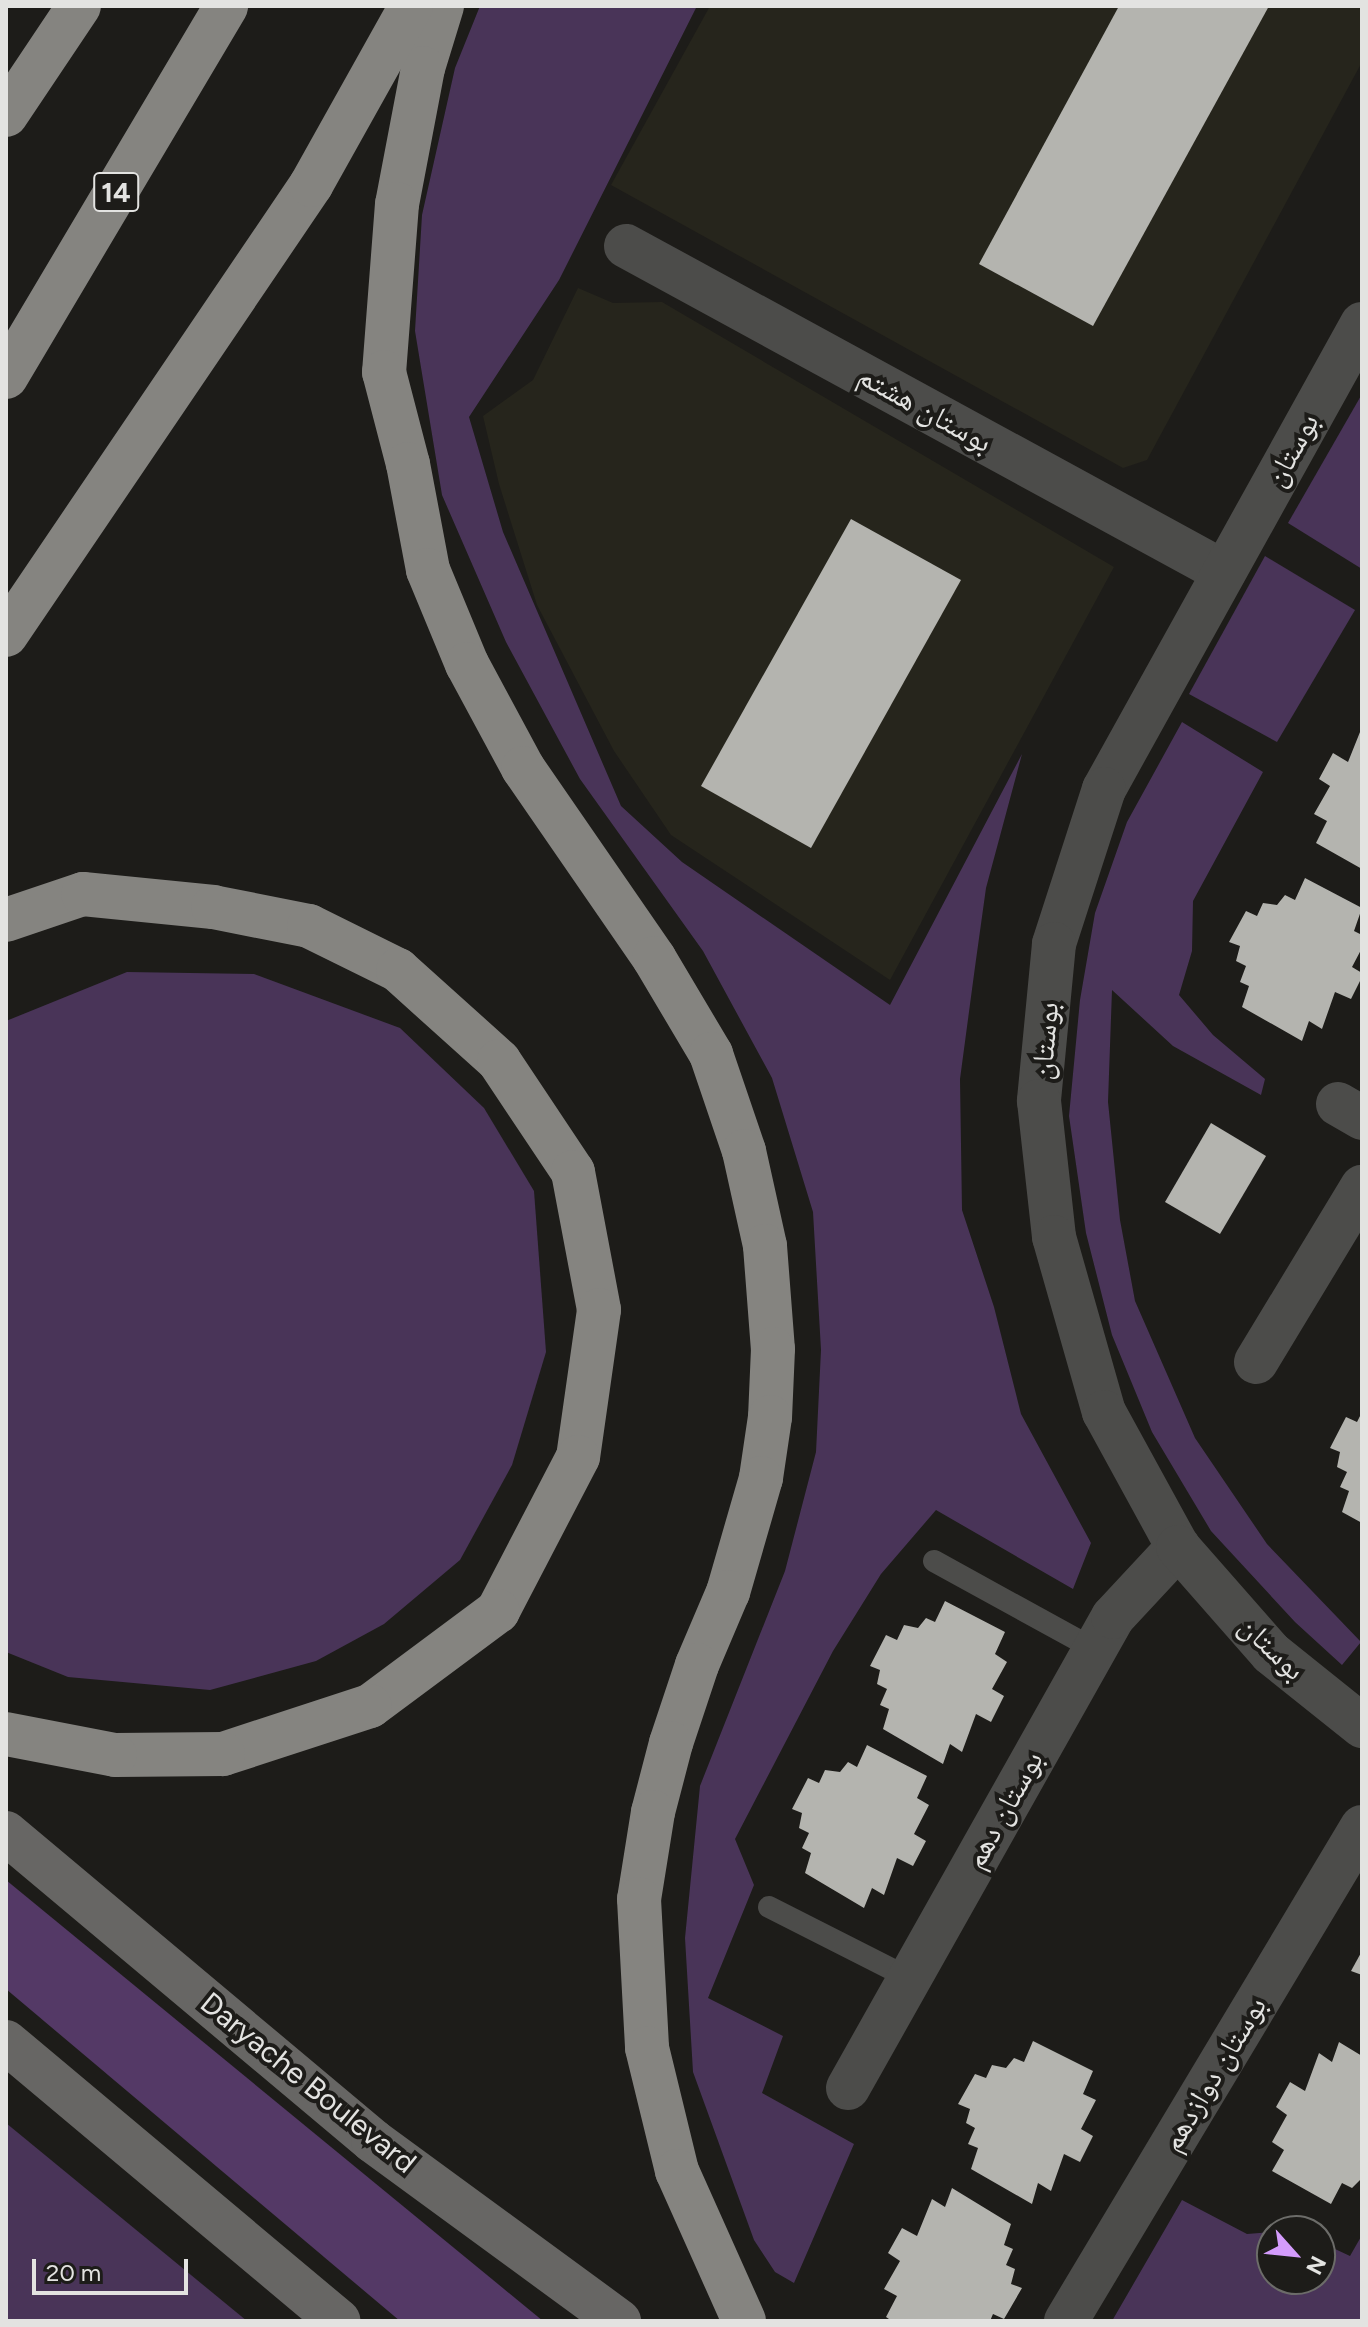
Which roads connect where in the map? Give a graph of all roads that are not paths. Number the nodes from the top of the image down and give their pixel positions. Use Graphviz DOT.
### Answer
graph roads {
  1 [pos="79,6"];
  2 [pos="226,6"];
  3 [pos="411,6"];
  4 [pos="442,6"];
  5 [pos="6,115"];
  6 [pos="626,246"];
  7 [pos="1362,324"];
  8 [pos="6,377"];
  9 [pos="1224,572"];
  10 [pos="6,635"];
  11 [pos="6,920"];
  12 [pos="1362,1187"];
  13 [pos="1256,1362"];
  14 [pos="1178,1547"];
  15 [pos="934,1561"];
  16 [pos="1094,1649"];
  17 [pos="1362,1726"];
  18 [pos="6,1734"];
  19 [pos="1362,1827"];
  20 [pos="6,1833"];
  21 [pos="769,1907"];
  22 [pos="909,1978"];
  23 [pos="6,2042"];
  24 [pos="848,2088"];
  25 [pos="339,2321"];
  26 [pos="619,2321"];
  27 [pos="744,2321"];
  28 [pos="1066,2321"];
  1 -- 5 [label="highway"];
  2 -- 8 [label="highway, 14"];
  3 -- 10 [label="highway"];
  4 -- 27 [label="highway"];
  6 -- 9 [label="street, بوستان هشتم"];
  7 -- 9 [label="street, بوستان"];
  9 -- 14 [label="street, بوستان"];
  11 -- 18 [label="highway"];
  12 -- 13 [label="street"];
  14 -- 16 [label="street, بوستان دهم"];
  14 -- 17 [label="street, بوستان"];
  15 -- 16 [label="lane"];
  16 -- 22 [label="street, بوستان دهم"];
  19 -- 28 [label="street, بوستان دوازدهم"];
  20 -- 26 [label="main road, Daryache Boulevard"];
  21 -- 22 [label="lane"];
  22 -- 24 [label="street, بوستان دهم"];
  23 -- 25 [label="main road"];
}
